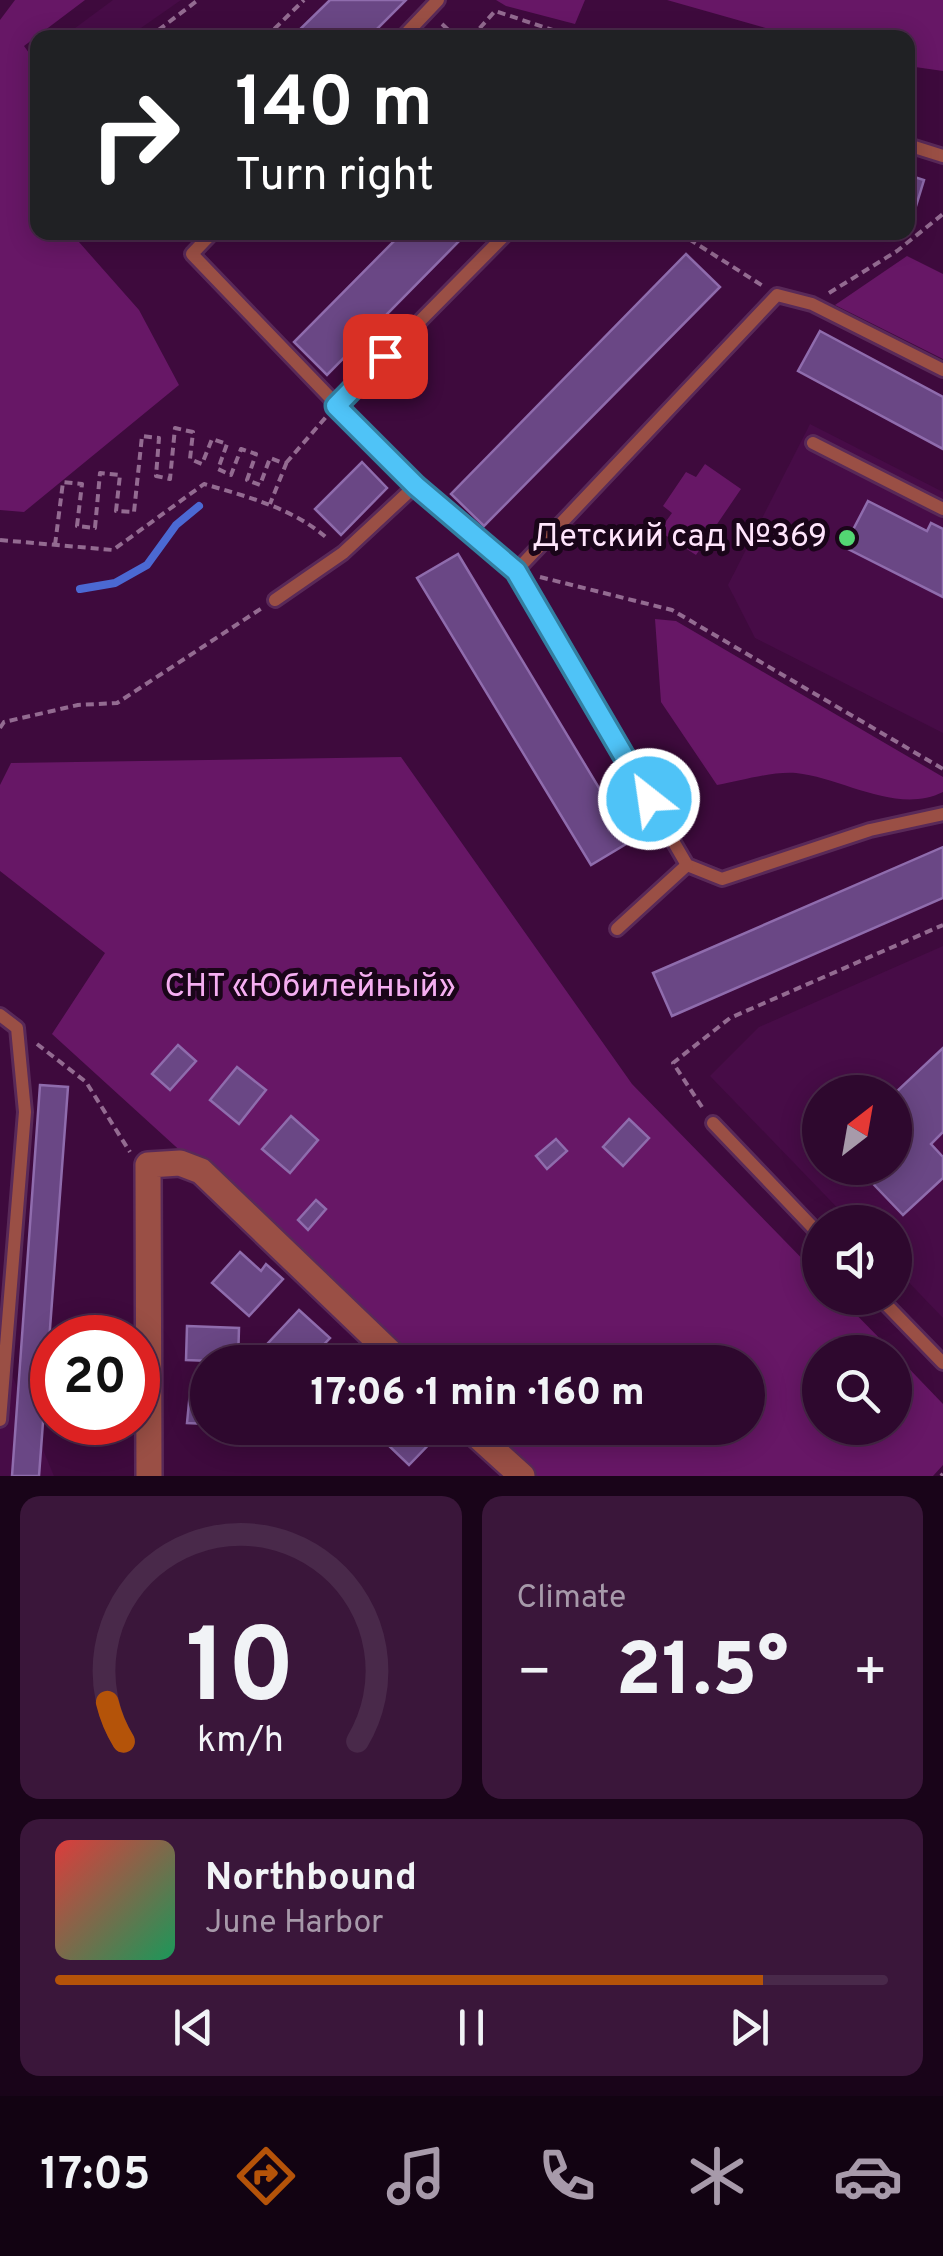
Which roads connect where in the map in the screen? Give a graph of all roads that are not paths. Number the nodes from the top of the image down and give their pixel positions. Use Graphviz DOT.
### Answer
graph roads {
  1 [pos="438,0"];
  2 [pos="410,30"];
  3 [pos="915,147"];
  4 [pos="943,156"];
  5 [pos="205,240"];
  6 [pos="500,240"];
  7 [pos="943,370"];
  8 [pos="336,406"];
  9 [pos="813,443"];
  10 [pos="416,486"];
  11 [pos="943,509"];
  12 [pos="516,571"];
  13 [pos="274,600"];
  14 [pos="943,814"];
  15 [pos="687,865"];
  16 [pos="616,929"];
  17 [pos="0,1015"];
  18 [pos="713,1123"];
  19 [pos="802,1216"];
  20 [pos="896,1315"];
  21 [pos="382,1345"];
  22 [pos="943,1363"];
  23 [pos="0,1420"];
  24 [pos="488,1445"];
  25 [pos="150,1476"];
  26 [pos="522,1476"];
  1 -- 2 [label="lane"];
  3 -- 4 [label="lane"];
  5 -- 8 [label="lane"];
  6 -- 8 [label="lane"];
  7 -- 12 [label="lane"];
  8 -- 10 [label="lane"];
  9 -- 11 [label="lane"];
  10 -- 12 [label="lane"];
  10 -- 13 [label="lane"];
  12 -- 15 [label="lane"];
  14 -- 15 [label="lane"];
  15 -- 16 [label="lane"];
  17 -- 23 [label="lane"];
  18 -- 19 [label="lane"];
  20 -- 22 [label="lane"];
  21 -- 25 [label="street"];
  24 -- 26 [label="street"];
}
